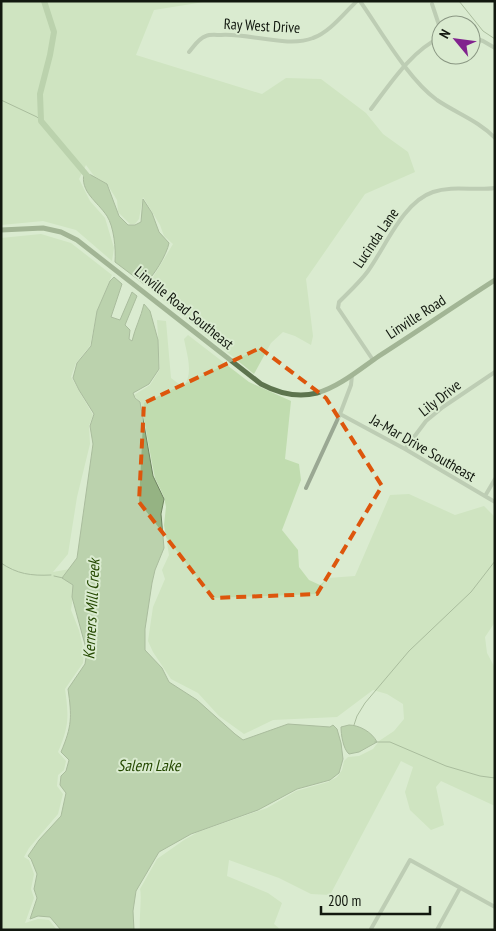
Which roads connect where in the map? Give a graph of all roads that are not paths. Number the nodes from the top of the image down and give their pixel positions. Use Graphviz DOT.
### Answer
graph roads {
  1 [pos="358,1"];
  2 [pos="432,4"];
  3 [pos="436,15"];
  4 [pos="481,40"];
  5 [pos="431,42"];
  6 [pos="495,48"];
  7 [pos="189,52"];
  8 [pos="405,66"];
  9 [pos="371,109"];
  10 [pos="495,138"];
  11 [pos="495,188"];
  12 [pos="1,230"];
  13 [pos="495,280"];
  14 [pos="373,360"];
  15 [pos="495,372"];
  16 [pos="352,375"];
  17 [pos="340,414"];
  18 [pos="405,449"];
  19 [pos="495,478"];
  20 [pos="306,488"];
  21 [pos="484,496"];
  22 [pos="495,502"];
  23 [pos="460,888"];
  24 [pos="495,907"];
  25 [pos="371,929"];
  26 [pos="437,930"];
  1 -- 7 [label="street, Ray West Drive"];
  1 -- 8 [label="street"];
  2 -- 3 [label="street"];
  4 -- 6 [label="street"];
  5 -- 8 [label="street"];
  8 -- 9 [label="street"];
  8 -- 10 [label="street"];
  11 -- 14 [label="street, Lucinda Lane"];
  12 -- 16 [label="main road, Linville Road Southeast"];
  13 -- 14 [label="main road, Linville Road"];
  14 -- 16 [label="main road, Linville Road"];
  15 -- 18 [label="street, Lily Drive"];
  16 -- 17 [label="street"];
  17 -- 18 [label="street, Ja-Mar Drive Southeast"];
  17 -- 20 [label="street"];
  18 -- 21 [label="street, Ja-Mar Drive Southeast"];
  19 -- 21 [label="street"];
  21 -- 22 [label="street, Ja-Mar Drive Southeast"];
  23 -- 24 [label="street"];
  23 -- 25 [label="street"];
  23 -- 26 [label="street"];
}
